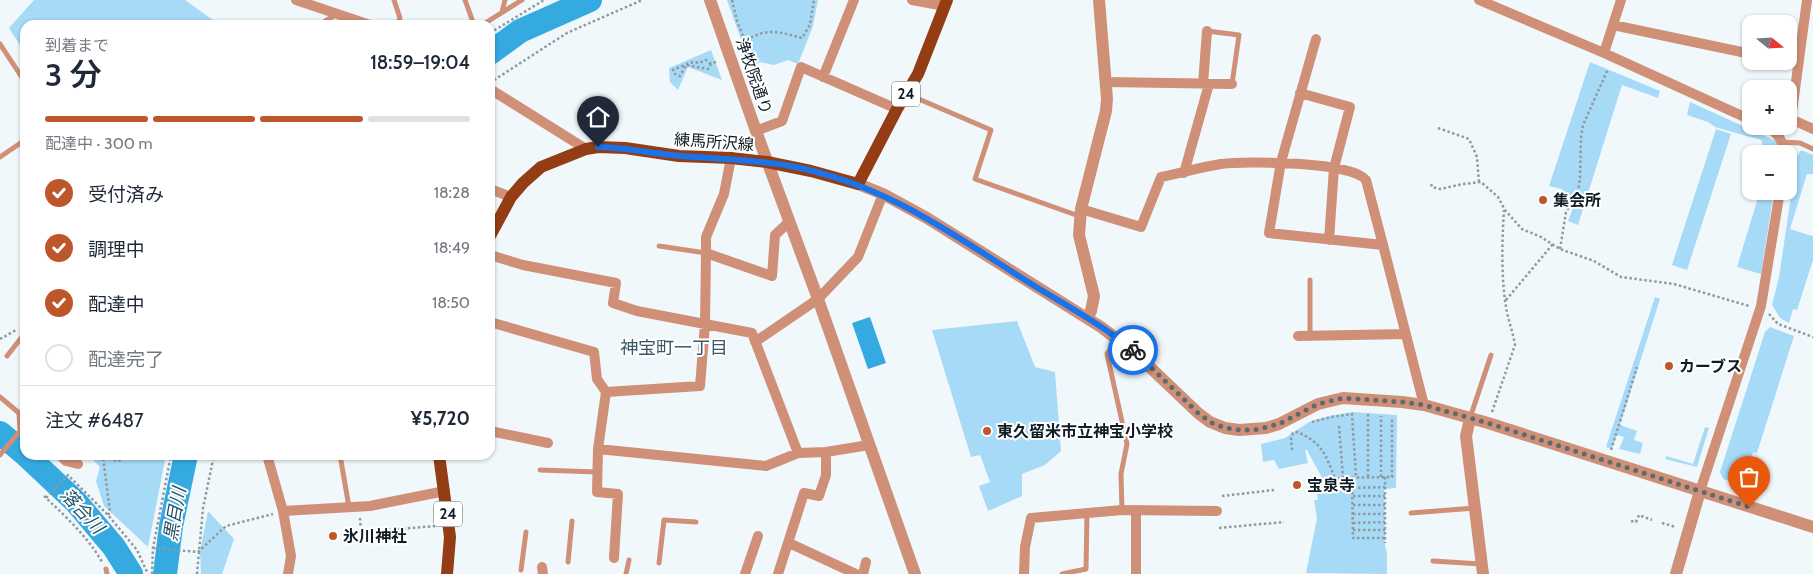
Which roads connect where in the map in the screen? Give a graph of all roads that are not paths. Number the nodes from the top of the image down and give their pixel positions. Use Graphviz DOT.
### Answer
graph roads {
  1 [pos="296,0"];
  2 [pos="394,0"];
  3 [pos="465,0"];
  4 [pos="505,0"];
  5 [pos="522,0"];
  6 [pos="710,0"];
  7 [pos="854,0"];
  8 [pos="912,0"];
  9 [pos="1099,0"];
  10 [pos="1479,0"];
  11 [pos="1620,0"];
  12 [pos="1807,0"];
  13 [pos="946,3"];
  14 [pos="502,13"];
  15 [pos="337,14"];
  16 [pos="327,20"];
  17 [pos="355,20"];
  18 [pos="399,20"];
  19 [pos="472,20"];
  20 [pos="490,20"];
  21 [pos="1613,25"];
  22 [pos="1206,31"];
  23 [pos="1316,39"];
  24 [pos="0,44"];
  25 [pos="1742,52"];
  26 [pos="1604,53"];
  27 [pos="1798,64"];
  28 [pos="1797,70"];
  29 [pos="20,74"];
  30 [pos="823,77"];
  31 [pos="1106,82"];
  32 [pos="1206,84"];
  33 [pos="1232,84"];
  34 [pos="495,92"];
  35 [pos="1300,93"];
  36 [pos="906,94"];
  37 [pos="897,109"];
  38 [pos="1742,116"];
  39 [pos="1813,129"];
  40 [pos="756,131"];
  41 [pos="1779,135"];
  42 [pos="1783,142"];
  43 [pos="20,143"];
  44 [pos="1784,145"];
  45 [pos="1813,148"];
  46 [pos="586,149"];
  47 [pos="0,156"];
  48 [pos="731,158"];
  49 [pos="767,162"];
  50 [pos="1281,162"];
  51 [pos="1334,168"];
  52 [pos="1184,172"];
  53 [pos="858,184"];
  54 [pos="495,191"];
  55 [pos="883,194"];
  56 [pos="511,197"];
  57 [pos="1779,200"];
  58 [pos="1081,213"];
  59 [pos="789,222"];
  60 [pos="495,227"];
  61 [pos="1328,240"];
  62 [pos="1383,245"];
  63 [pos="659,246"];
  64 [pos="706,253"];
  65 [pos="495,256"];
  66 [pos="1310,280"];
  67 [pos="818,299"];
  68 [pos="1087,318"];
  69 [pos="495,323"];
  70 [pos="705,324"];
  71 [pos="1406,334"];
  72 [pos="1298,336"];
  73 [pos="1310,336"];
  74 [pos="1118,338"];
  75 [pos="20,339"];
  76 [pos="755,342"];
  77 [pos="1491,355"];
  78 [pos="7,356"];
  79 [pos="606,392"];
  80 [pos="0,396"];
  81 [pos="1424,405"];
  82 [pos="1470,419"];
  83 [pos="495,432"];
  84 [pos="548,443"];
  85 [pos="869,445"];
  86 [pos="598,449"];
  87 [pos="826,452"];
  88 [pos="798,453"];
  89 [pos="0,455"];
  90 [pos="65,460"];
  91 [pos="268,460"];
  92 [pos="341,460"];
  93 [pos="440,460"];
  94 [pos="78,464"];
  95 [pos="540,470"];
  96 [pos="597,472"];
  97 [pos="445,491"];
  98 [pos="1700,491"];
  99 [pos="349,507"];
  100 [pos="1475,508"];
  101 [pos="1122,510"];
  102 [pos="1136,510"];
  103 [pos="283,511"];
  104 [pos="1217,511"];
  105 [pos="1088,512"];
  106 [pos="1411,514"];
  107 [pos="572,521"];
  108 [pos="696,522"];
  109 [pos="1813,527"];
  110 [pos="526,532"];
  111 [pos="758,536"];
  112 [pos="789,543"];
  113 [pos="614,558"];
  114 [pos="629,560"];
  115 [pos="568,562"];
  116 [pos="866,562"];
  117 [pos="1432,562"];
  118 [pos="659,563"];
  119 [pos="1483,569"];
  120 [pos="521,570"];
  121 [pos="288,574"];
  122 [pos="447,574"];
  123 [pos="626,574"];
  124 [pos="745,574"];
  125 [pos="778,574"];
  126 [pos="856,574"];
  127 [pos="863,574"];
  128 [pos="915,574"];
  129 [pos="1024,574"];
  130 [pos="1062,574"];
  131 [pos="1136,574"];
  132 [pos="1676,574"];
  1 -- 15 [label="street"];
  2 -- 18 [label="lane"];
  3 -- 19 [label="lane"];
  4 -- 14 [label="lane"];
  5 -- 14 [label="lane"];
  6 -- 40 [label="street, 浄牧院通り"];
  7 -- 30 [label="street"];
  8 -- 13 [label="street"];
  9 -- 31 [label="street"];
  10 -- 26 [label="street"];
  11 -- 21 [label="street"];
  12 -- 27 [label="street"];
  13 -- 36 [label="main road, 24"];
  14 -- 20 [label="lane"];
  15 -- 16 [label="lane"];
  15 -- 17 [label="street"];
  21 -- 25 [label="street"];
  21 -- 26 [label="street"];
  22 -- 32 [label="street"];
  22 -- 33 [label="lane"];
  23 -- 35 [label="street"];
  24 -- 29 [label="lane"];
  26 -- 38 [label="street"];
  28 -- 39 [label="street"];
  30 -- 37 [label="street"];
  30 -- 40 [label="street"];
  31 -- 32 [label="street"];
  31 -- 58 [label="street"];
  32 -- 33 [label="street"];
  32 -- 52 [label="street"];
  34 -- 46 [label="street"];
  35 -- 50 [label="street"];
  35 -- 51 [label="street"];
  36 -- 37 [label="main road, 24"];
  36 -- 58 [label="lane"];
  37 -- 53 [label="main road, 24"];
  40 -- 49 [label="street, 浄牧院通り"];
  41 -- 42 [label="street"];
  42 -- 44 [label="street"];
  42 -- 45 [label="lane"];
  43 -- 47 [label="lane"];
  46 -- 48 [label="main road, 練馬所沢線"];
  46 -- 56 [label="main road, 練馬所沢線"];
  48 -- 49 [label="main road, 練馬所沢線"];
  48 -- 64 [label="street"];
  49 -- 53 [label="main road, 練馬所沢線"];
  49 -- 59 [label="street, 浄牧院通り"];
  50 -- 51 [label="street"];
  50 -- 52 [label="street"];
  50 -- 61 [label="street"];
  51 -- 61 [label="street"];
  51 -- 62 [label="street"];
  52 -- 58 [label="street"];
  53 -- 55 [label="street"];
  54 -- 56 [label="street"];
  55 -- 67 [label="street"];
  55 -- 68 [label="street"];
  56 -- 60 [label="main road, 練馬所沢線"];
  57 -- 98 [label="street"];
  58 -- 68 [label="street"];
  59 -- 64 [label="street"];
  59 -- 67 [label="street, 浄牧院通り"];
  61 -- 62 [label="street"];
  62 -- 71 [label="street"];
  63 -- 64 [label="lane"];
  64 -- 70 [label="street"];
  65 -- 70 [label="street"];
  66 -- 73 [label="lane"];
  67 -- 76 [label="street"];
  67 -- 85 [label="street, 浄牧院通り"];
  68 -- 74 [label="street"];
  69 -- 79 [label="street"];
  70 -- 76 [label="street"];
  70 -- 79 [label="street"];
  71 -- 73 [label="street"];
  71 -- 81 [label="street"];
  72 -- 73 [label="street"];
  74 -- 81 [label="street"];
  74 -- 101 [label="lane"];
  75 -- 78 [label="lane"];
  76 -- 88 [label="street"];
  77 -- 82 [label="lane"];
  79 -- 86 [label="street"];
  80 -- 89 [label="lane"];
  81 -- 82 [label="street"];
  82 -- 98 [label="street"];
  82 -- 100 [label="street"];
  83 -- 84 [label="street"];
  85 -- 87 [label="street"];
  85 -- 128 [label="street, 浄牧院通り"];
  86 -- 88 [label="street"];
  86 -- 96 [label="street"];
  87 -- 88 [label="street"];
  87 -- 112 [label="street"];
  90 -- 94 [label="street"];
  91 -- 103 [label="street"];
  92 -- 99 [label="lane"];
  93 -- 97 [label="main road, 24"];
  95 -- 96 [label="lane"];
  96 -- 113 [label="street"];
  97 -- 99 [label="street"];
  97 -- 122 [label="main road, 24"];
  98 -- 109 [label="street"];
  98 -- 132 [label="street"];
  99 -- 103 [label="street"];
  100 -- 106 [label="lane"];
  100 -- 119 [label="street"];
  101 -- 102 [label="street"];
  101 -- 105 [label="street"];
  102 -- 104 [label="street"];
  102 -- 131 [label="street"];
  103 -- 121 [label="street"];
  105 -- 129 [label="street"];
  105 -- 130 [label="lane"];
  107 -- 115 [label="lane"];
  108 -- 118 [label="lane"];
  110 -- 120 [label="lane"];
  111 -- 124 [label="street"];
  112 -- 125 [label="street"];
  112 -- 126 [label="street"];
  114 -- 123 [label="lane"];
  116 -- 127 [label="street"];
  117 -- 119 [label="lane"];
}
